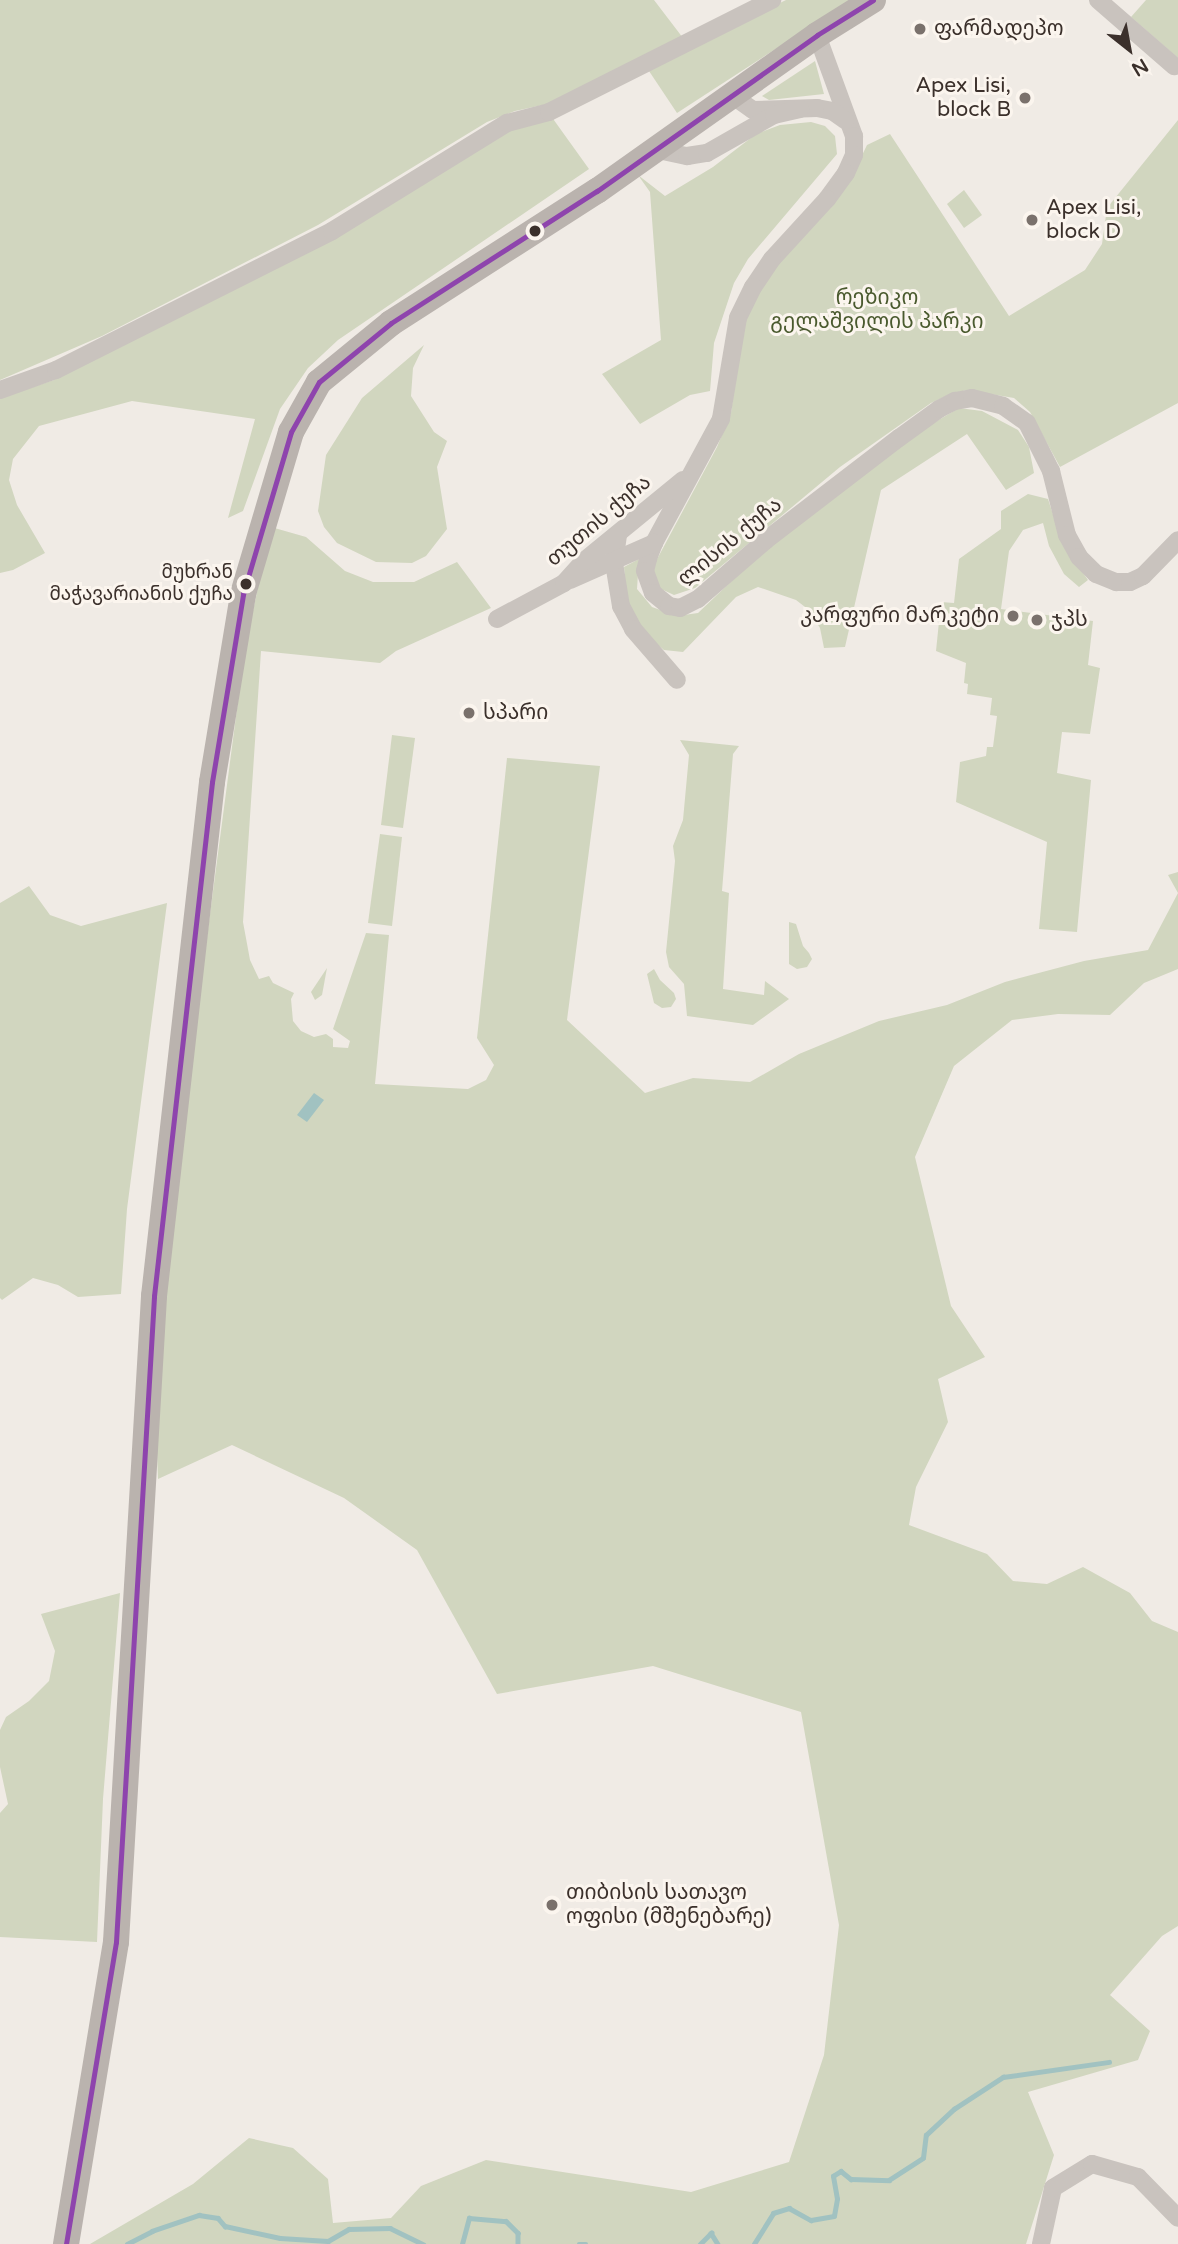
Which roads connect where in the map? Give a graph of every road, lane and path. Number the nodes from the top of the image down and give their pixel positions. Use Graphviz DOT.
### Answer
graph roads {
  1 [pos="772,0"];
  2 [pos="873,0"];
  3 [pos="1098,0"];
  4 [pos="817,35"];
  5 [pos="1174,66"];
  6 [pos="733,96"];
  7 [pos="800,109"];
  8 [pos="845,120"];
  9 [pos="658,149"];
  10 [pos="0,390"];
  11 [pos="691,473"];
  12 [pos="618,535"];
  13 [pos="1178,540"];
  14 [pos="654,543"];
  15 [pos="614,563"];
  16 [pos="564,583"];
  17 [pos="497,619"];
  18 [pos="677,680"];
  19 [pos="1178,2218"];
  20 [pos="66,2244"];
  21 [pos="1041,2244"];
  1 -- 10 [label="street"];
  2 -- 4 [label="main road"];
  3 -- 5 [label="street"];
  4 -- 6 [label="main road"];
  4 -- 8 [label="street, ლისის ქუჩა"];
  6 -- 7 [label="street"];
  6 -- 9 [label="main road"];
  7 -- 8 [label="street"];
  7 -- 9 [label="street"];
  8 -- 11 [label="street, ლისის ქუჩა"];
  9 -- 20 [label="main road"];
  11 -- 12 [label="street, თუთის ქუჩა"];
  11 -- 14 [label="street, ლისის ქუჩა"];
  12 -- 15 [label="street"];
  12 -- 16 [label="street, თუთის ქუჩა"];
  13 -- 14 [label="street, ლისის ქუჩა"];
  14 -- 15 [label="street"];
  15 -- 16 [label="street"];
  15 -- 18 [label="street"];
  16 -- 17 [label="street, თუთის ქუჩა"];
  19 -- 21 [label="street"];
}
